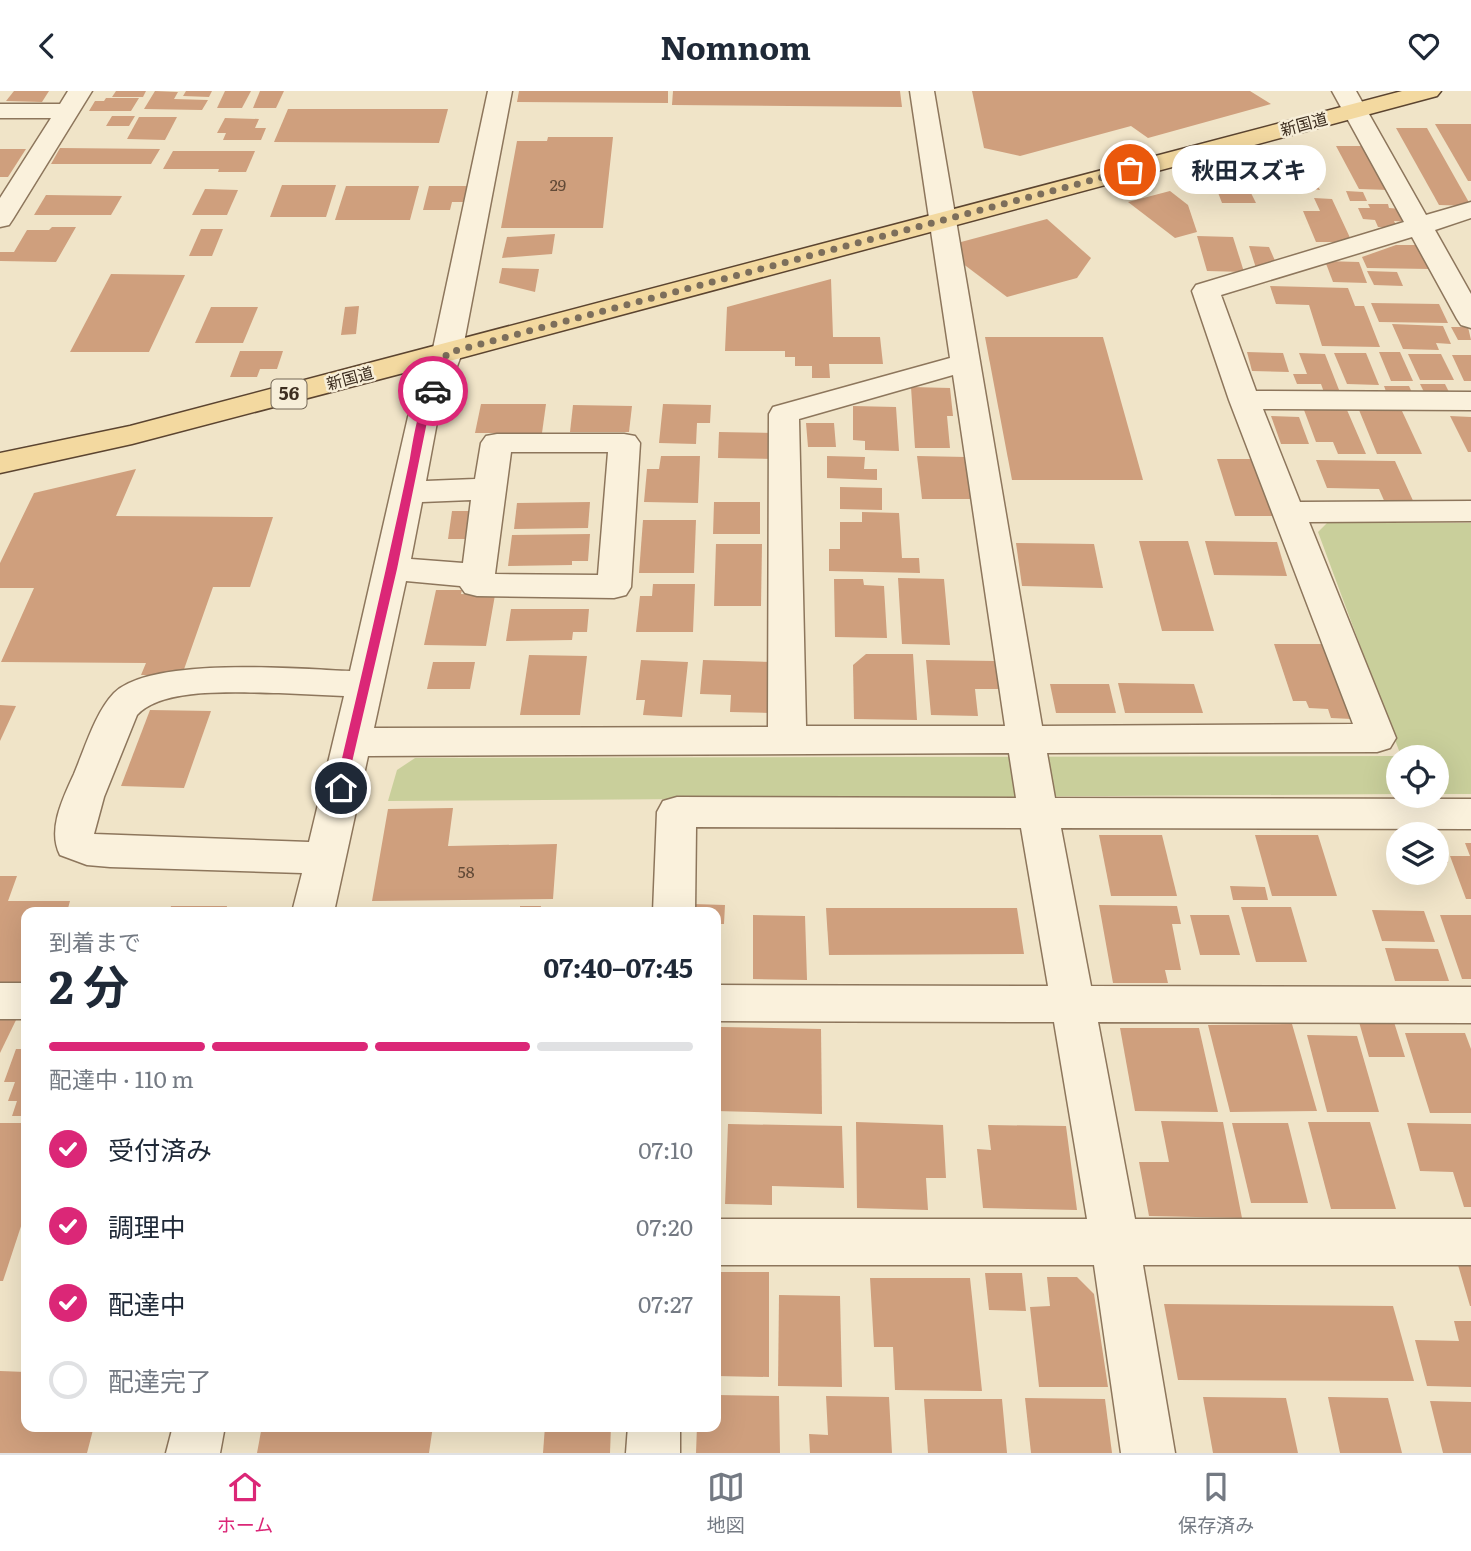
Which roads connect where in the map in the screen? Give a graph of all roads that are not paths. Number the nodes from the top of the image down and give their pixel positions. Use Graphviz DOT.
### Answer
graph roads {
  1 [pos="500,91"];
  2 [pos="922,91"];
  3 [pos="1429,91"];
  4 [pos="74,101"];
  5 [pos="1350,101"];
  6 [pos="0,111"];
  7 [pos="1471,210"];
  8 [pos="1,217"];
  9 [pos="943,219"];
  10 [pos="1419,225"];
  11 [pos="1469,310"];
  12 [pos="447,353"];
  13 [pos="967,362"];
  14 [pos="1244,400"];
  15 [pos="1471,401"];
  16 [pos="0,463"];
  17 [pos="489,489"];
  18 [pos="409,492"];
  19 [pos="1471,511"];
  20 [pos="1290,512"];
  21 [pos="392,569"];
  22 [pos="478,576"];
  23 [pos="365,684"];
  24 [pos="787,740"];
  25 [pos="1026,741"];
  26 [pos="351,742"];
  27 [pos="1471,814"];
  28 [pos="1039,815"];
  29 [pos="325,857"];
  30 [pos="314,907"];
  31 [pos="674,907"];
  32 [pos="0,1001"];
  33 [pos="21,1001"];
  34 [pos="721,1003"];
  35 [pos="1073,1004"];
  36 [pos="1471,1005"];
  37 [pos="721,1242"];
  38 [pos="1115,1242"];
  39 [pos="1471,1242"];
  40 [pos="198,1432"];
  41 [pos="654,1432"];
  42 [pos="193,1453"];
  43 [pos="653,1453"];
  44 [pos="1148,1453"];
  1 -- 12 [label="street"];
  2 -- 9 [label="street"];
  3 -- 5 [label="main road, 新国道 / 56"];
  4 -- 6 [label="street"];
  4 -- 8 [label="street"];
  5 -- 9 [label="main road, 新国道 / 56"];
  5 -- 10 [label="street"];
  7 -- 10 [label="street"];
  9 -- 12 [label="main road, 新国道 / 56"];
  9 -- 13 [label="street"];
  10 -- 11 [label="street"];
  10 -- 14 [label="street"];
  12 -- 16 [label="main road, 新国道 / 56"];
  12 -- 18 [label="street"];
  13 -- 24 [label="street"];
  13 -- 25 [label="street"];
  14 -- 15 [label="street"];
  14 -- 20 [label="street"];
  17 -- 18 [label="street"];
  17 -- 22 [label="street"];
  17 -- 22 [label="street"];
  18 -- 21 [label="street"];
  19 -- 20 [label="street"];
  20 -- 25 [label="street"];
  21 -- 22 [label="street"];
  21 -- 23 [label="street"];
  23 -- 26 [label="street"];
  23 -- 29 [label="street"];
  24 -- 25 [label="street"];
  24 -- 26 [label="street"];
  25 -- 28 [label="street"];
  26 -- 29 [label="street"];
  27 -- 28 [label="street"];
  28 -- 31 [label="street"];
  28 -- 35 [label="street"];
  29 -- 30 [label="street"];
  32 -- 33 [label="street"];
  34 -- 35 [label="street"];
  35 -- 36 [label="street"];
  35 -- 38 [label="street"];
  37 -- 38 [label="street"];
  38 -- 39 [label="street"];
  38 -- 44 [label="street"];
  40 -- 42 [label="street"];
  41 -- 43 [label="street"];
}
